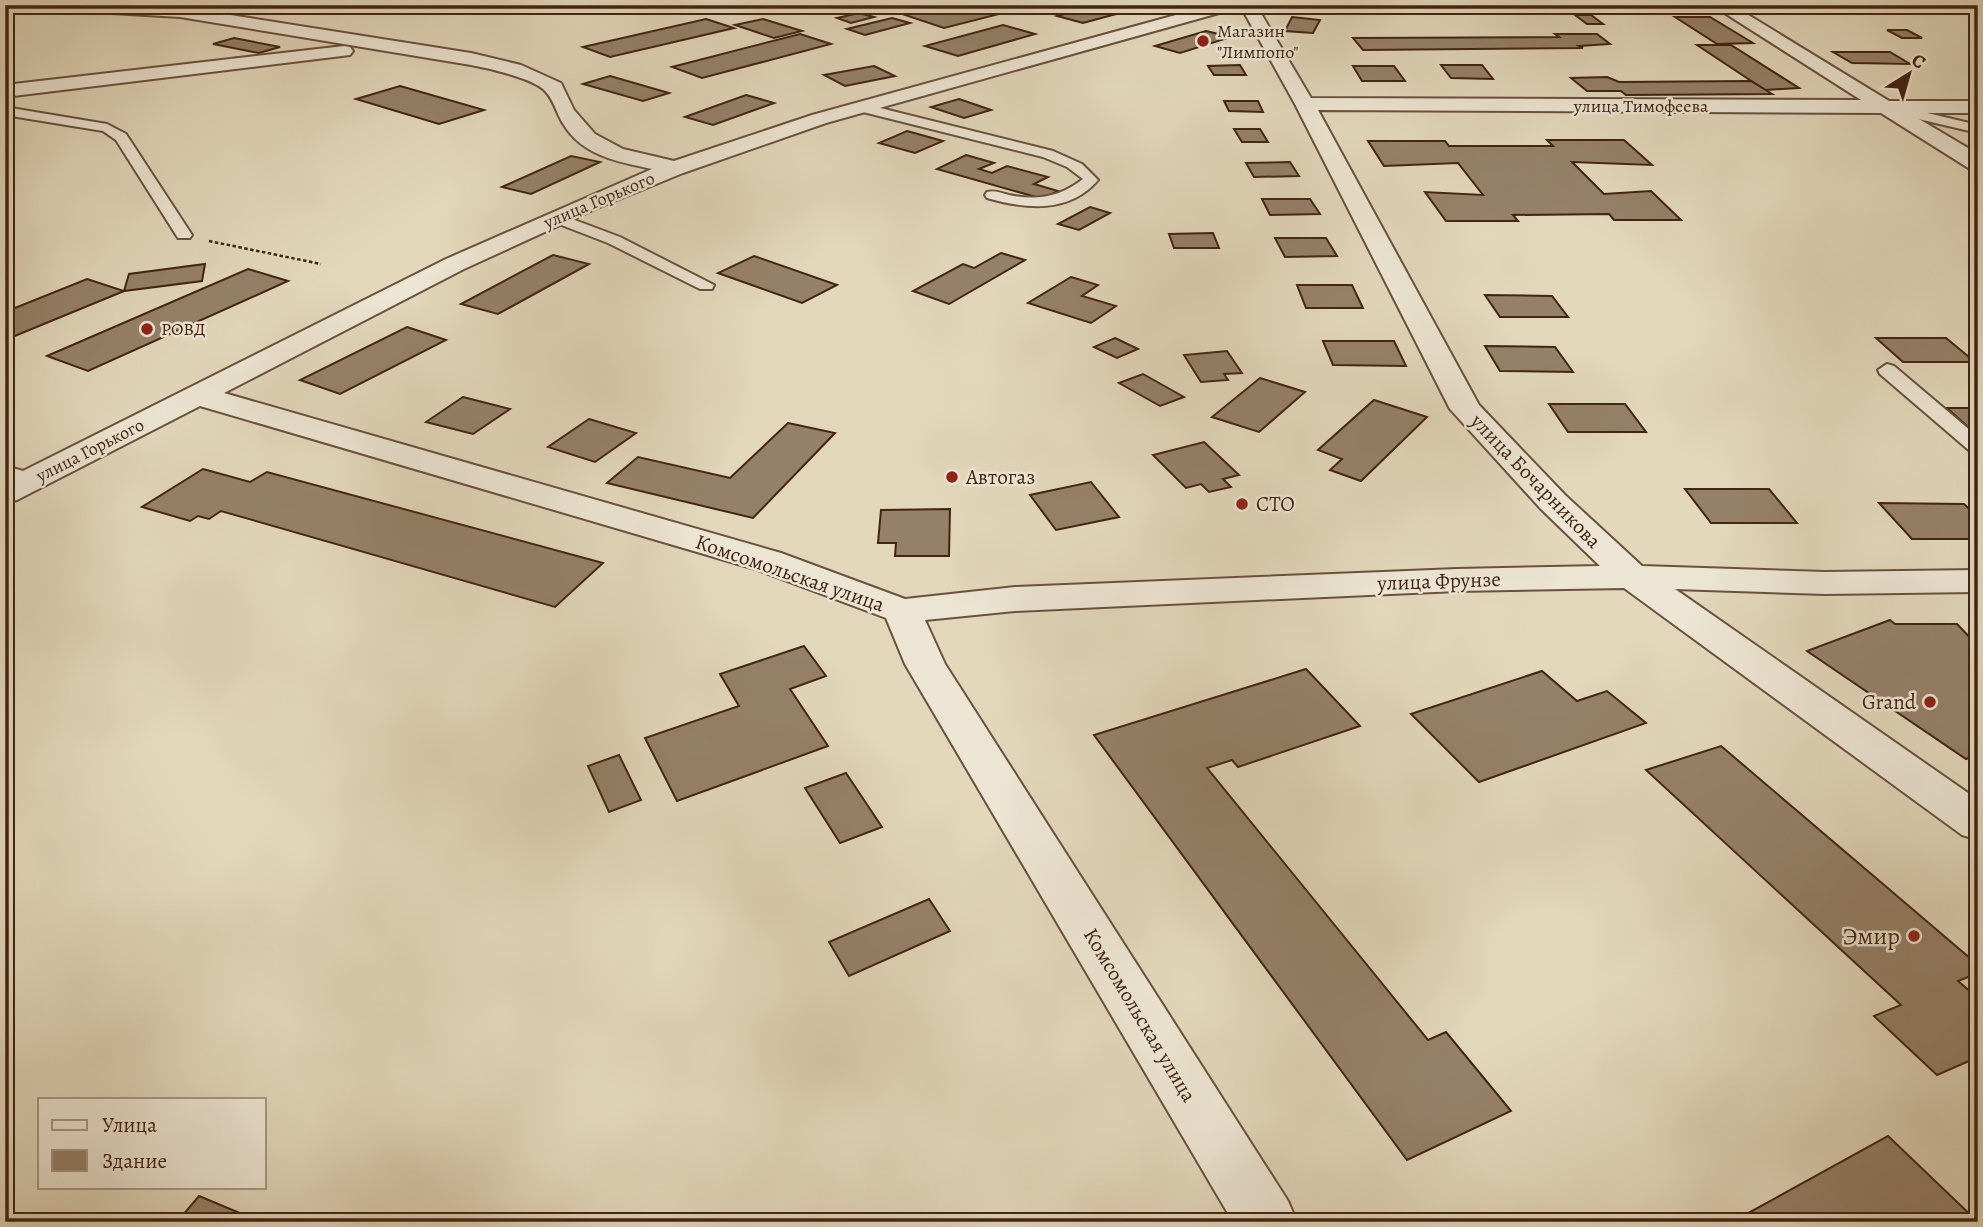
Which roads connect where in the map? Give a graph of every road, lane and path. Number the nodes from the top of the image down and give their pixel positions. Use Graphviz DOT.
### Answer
graph roads {
  1 [pos="1231,5"];
  2 [pos="1248,5"];
  3 [pos="1720,5"];
  4 [pos="5,8"];
  5 [pos="388,46"];
  6 [pos="5,91"];
  7 [pos="1305,104"];
  8 [pos="860,107"];
  9 [pos="1885,107"];
  10 [pos="1978,107"];
  11 [pos="5,111"];
  12 [pos="1978,129"];
  13 [pos="1978,164"];
  14 [pos="675,168"];
  15 [pos="992,195"];
  16 [pos="556,218"];
  17 [pos="184,235"];
  18 [pos="321,264"];
  19 [pos="706,285"];
  20 [pos="1887,370"];
  21 [pos="196,395"];
  22 [pos="1978,448"];
  23 [pos="13,482"];
  24 [pos="1632,577"];
  25 [pos="1978,581"];
  26 [pos="902,611"];
  27 [pos="1978,823"];
  28 [pos="1267,1222"];
  1 -- 8 [label="street, улица Горького"];
  2 -- 7 [label="street, улица Бочарникова"];
  3 -- 9 [label="street"];
  4 -- 5 [label="street"];
  5 -- 6 [label="street"];
  5 -- 14 [label="street"];
  7 -- 9 [label="street, улица Тимофеева"];
  7 -- 24 [label="street, улица Бочарникова"];
  8 -- 14 [label="street, улица Горького"];
  8 -- 15 [label="lane"];
  9 -- 10 [label="street, улица Тимофеева"];
  9 -- 12 [label="lane"];
  9 -- 13 [label="street"];
  11 -- 17 [label="lane"];
  14 -- 16 [label="street, улица Горького"];
  16 -- 19 [label="lane"];
  16 -- 21 [label="street, улица Горького"];
  17 -- 18 [label="path"];
  20 -- 22 [label="lane"];
  21 -- 23 [label="street, улица Горького"];
  21 -- 26 [label="street, Комсомольская улица"];
  24 -- 25 [label="street, улица Фрунзе"];
  24 -- 26 [label="street, улица Фрунзе"];
  24 -- 27 [label="street, улица Бочарникова"];
  26 -- 28 [label="street, Комсомольская улица"];
}
